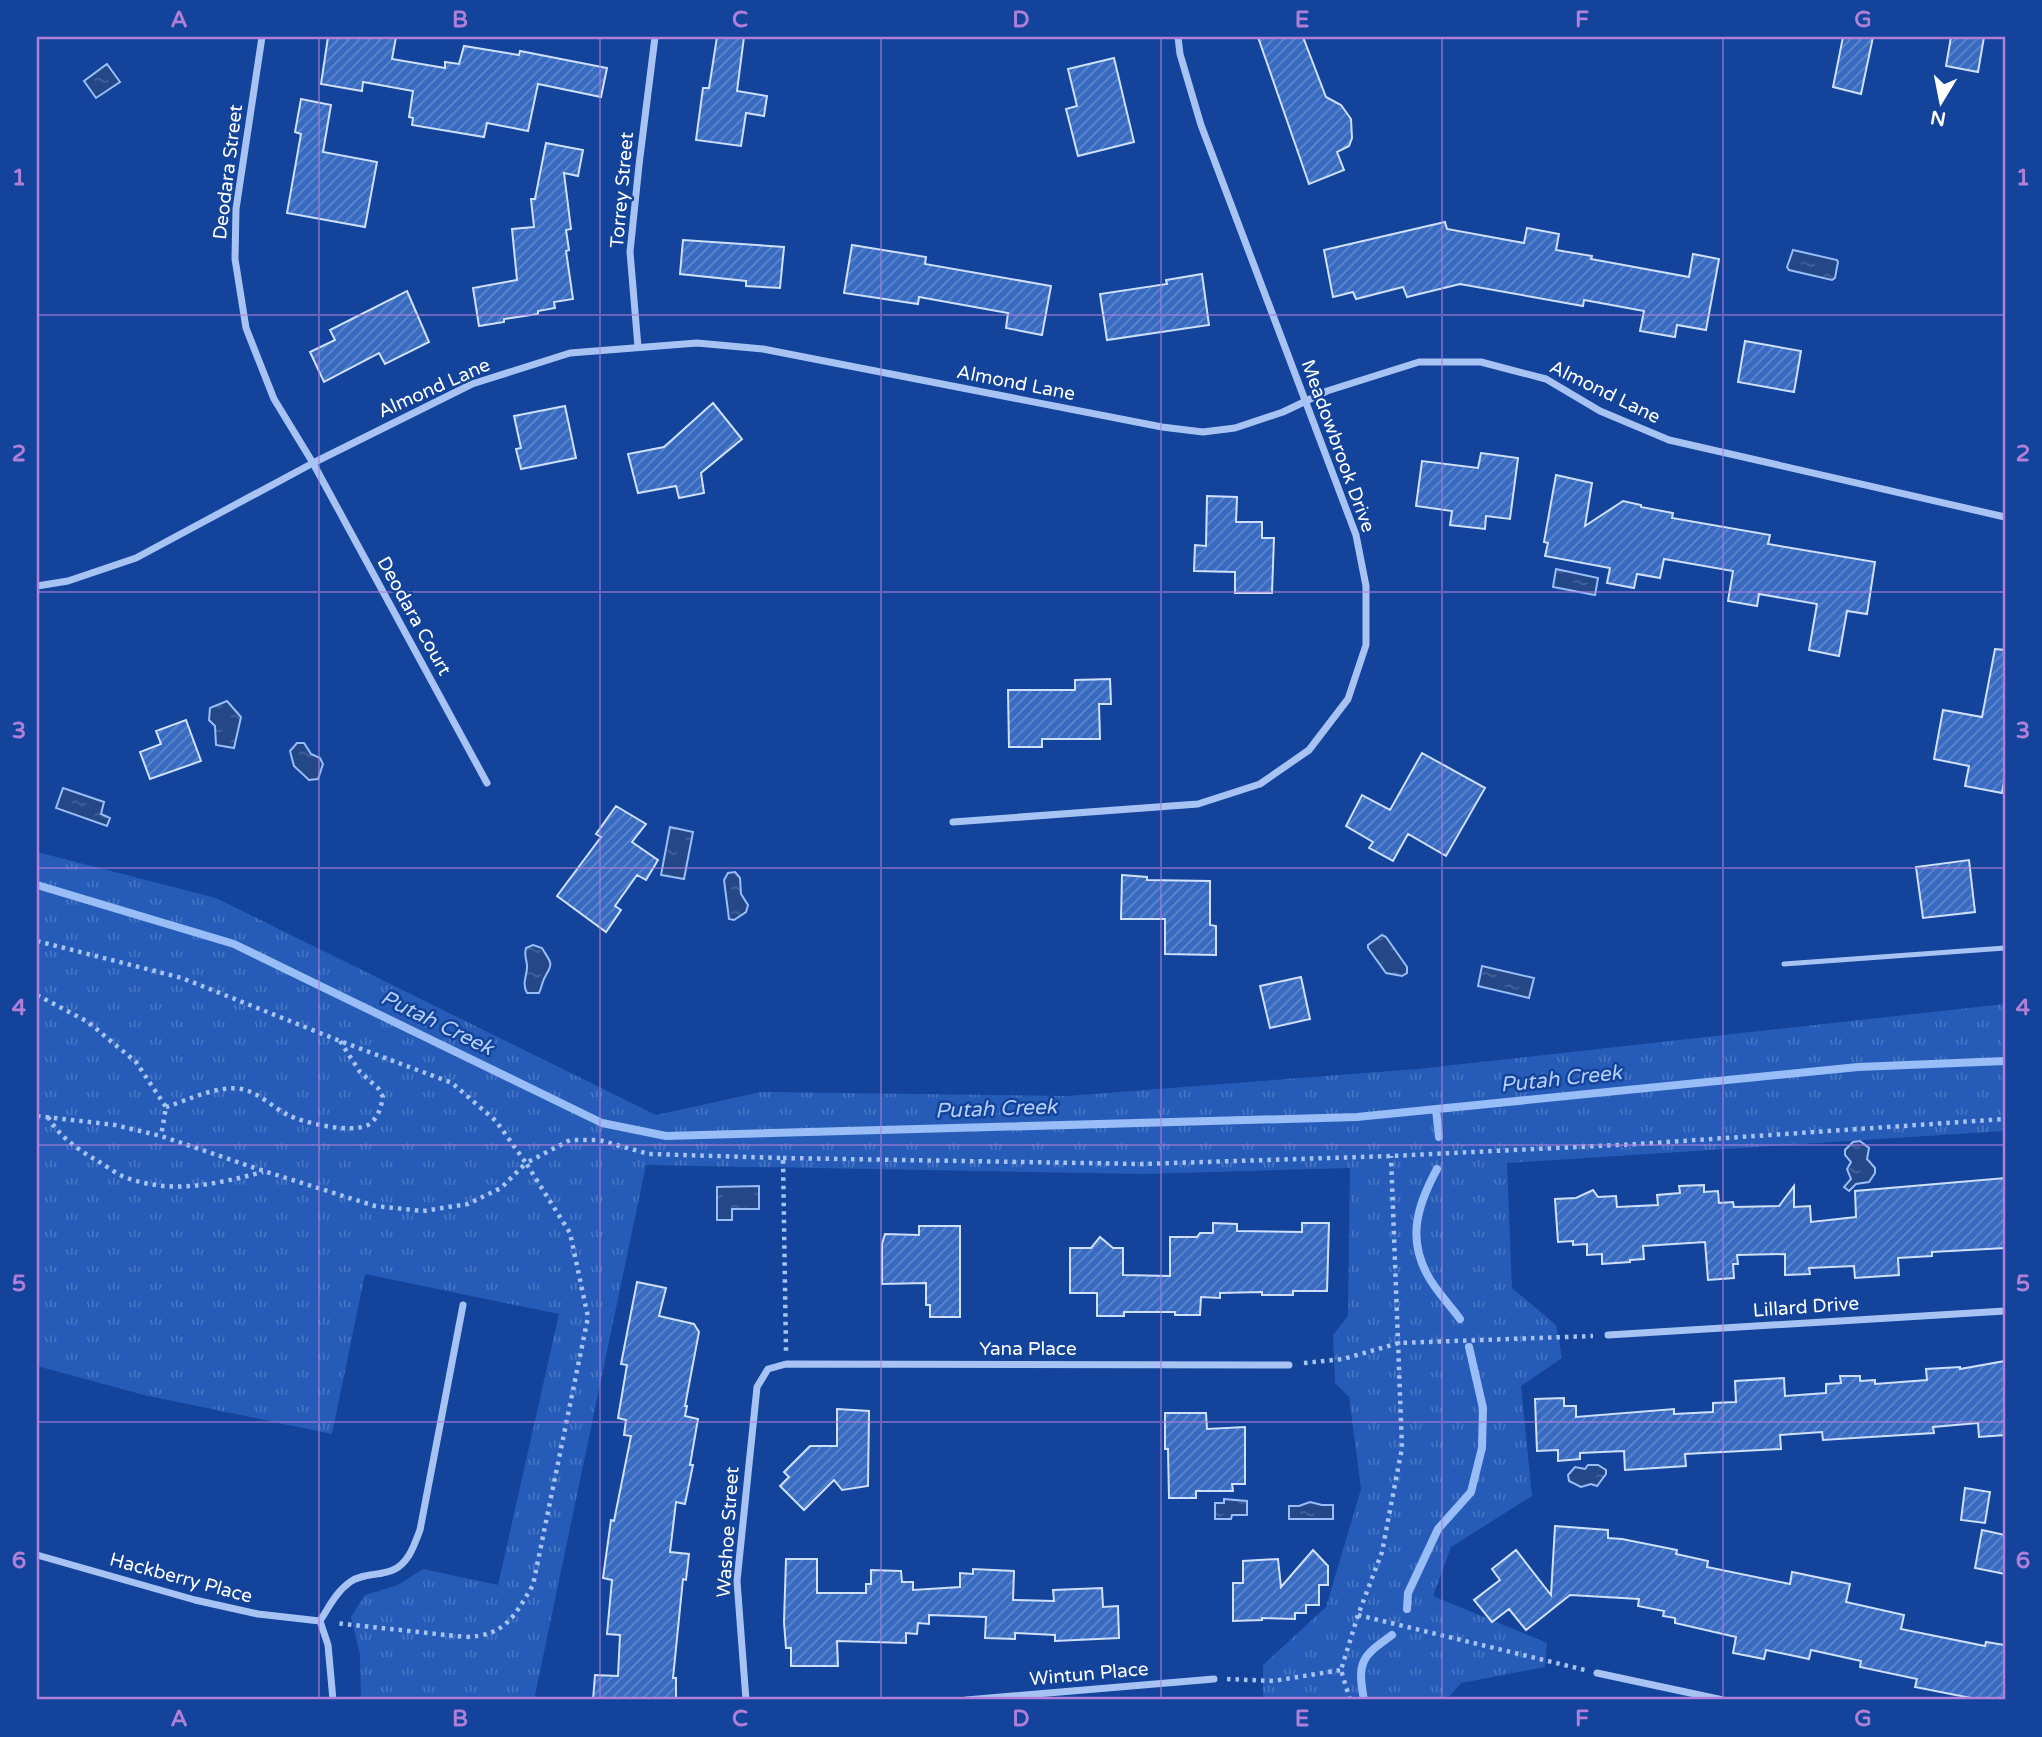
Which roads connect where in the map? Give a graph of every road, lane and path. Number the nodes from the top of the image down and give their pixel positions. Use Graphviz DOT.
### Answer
graph roads {
  1 [pos="262,37"];
  2 [pos="655,37"];
  3 [pos="1178,37"];
  4 [pos="639,347"];
  5 [pos="1305,403"];
  6 [pos="313,463"];
  7 [pos="2005,517"];
  8 [pos="37,586"];
  9 [pos="487,783"];
  10 [pos="953,822"];
  11 [pos="37,941"];
  12 [pos="2005,948"];
  13 [pos="1784,964"];
  14 [pos="37,995"];
  15 [pos="341,1041"];
  16 [pos="166,1108"];
  17 [pos="37,1116"];
  18 [pos="48,1116"];
  19 [pos="2005,1119"];
  20 [pos="161,1136"];
  21 [pos="1391,1156"];
  22 [pos="783,1158"];
  23 [pos="526,1163"];
  24 [pos="264,1171"];
  25 [pos="463,1305"];
  26 [pos="2005,1311"];
  27 [pos="1608,1335"];
  28 [pos="1399,1343"];
  29 [pos="786,1364"];
  30 [pos="1289,1365"];
  31 [pos="768,1369"];
  32 [pos="37,1555"];
  33 [pos="1358,1615"];
  34 [pos="320,1621"];
  35 [pos="1341,1671"];
  36 [pos="1597,1673"];
  37 [pos="1214,1679"];
  38 [pos="333,1700"];
  39 [pos="746,1700"];
  40 [pos="966,1700"];
  41 [pos="1350,1700"];
  42 [pos="1723,1700"];
  1 -- 6 [label="street, Deodara Street"];
  2 -- 4 [label="street, Torrey Street"];
  3 -- 5 [label="street, Meadowbrook Drive"];
  4 -- 5 [label="street, Almond Lane"];
  4 -- 6 [label="street, Almond Lane"];
  5 -- 7 [label="street, Almond Lane"];
  5 -- 10 [label="street, Meadowbrook Drive"];
  6 -- 8 [label="street, Almond Lane"];
  6 -- 9 [label="street, Deodara Court"];
  11 -- 15 [label="path"];
  12 -- 13 [label="lane"];
  14 -- 16 [label="path"];
  15 -- 16 [label="path"];
  15 -- 23 [label="path"];
  16 -- 20 [label="path"];
  17 -- 18 [label="path"];
  18 -- 20 [label="path"];
  18 -- 24 [label="path"];
  19 -- 21 [label="path"];
  20 -- 24 [label="path"];
  21 -- 22 [label="path"];
  21 -- 28 [label="path"];
  22 -- 23 [label="path"];
  22 -- 29 [label="path"];
  23 -- 24 [label="path"];
  23 -- 34 [label="path"];
  25 -- 34 [label="street"];
  26 -- 27 [label="street, Lillard Drive"];
  27 -- 28 [label="path"];
  28 -- 30 [label="path"];
  28 -- 33 [label="path"];
  29 -- 30 [label="street, Yana Place"];
  29 -- 31 [label="street, Yana Place"];
  31 -- 39 [label="street, Washoe Street"];
  32 -- 34 [label="street, Hackberry Place"];
  33 -- 35 [label="path"];
  33 -- 36 [label="path"];
  34 -- 38 [label="street"];
  35 -- 37 [label="path"];
  35 -- 41 [label="path"];
  36 -- 42 [label="street"];
  37 -- 40 [label="street, Wintun Place"];
}
